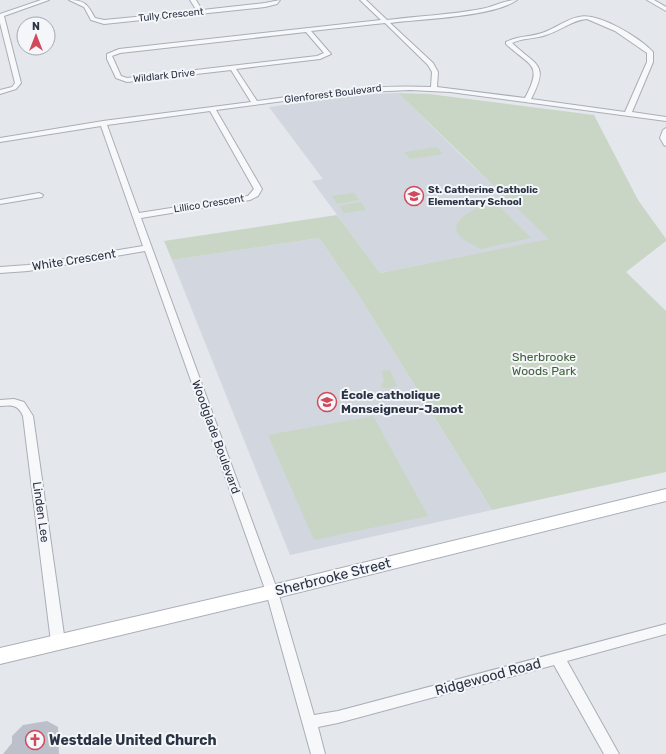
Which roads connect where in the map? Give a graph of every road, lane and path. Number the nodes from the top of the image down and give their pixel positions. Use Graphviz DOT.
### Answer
graph roads {
  1 [pos="46,0"];
  2 [pos="72,0"];
  3 [pos="193,0"];
  4 [pos="277,0"];
  5 [pos="363,0"];
  6 [pos="514,0"];
  7 [pos="650,0"];
  8 [pos="666,9"];
  9 [pos="201,12"];
  10 [pos="1,16"];
  11 [pos="385,22"];
  12 [pos="308,30"];
  13 [pos="9,47"];
  14 [pos="2,49"];
  15 [pos="233,69"];
  16 [pos="434,89"];
  17 [pos="0,92"];
  18 [pos="527,100"];
  19 [pos="255,103"];
  20 [pos="212,109"];
  21 [pos="628,113"];
  22 [pos="666,119"];
  23 [pos="104,124"];
  24 [pos="666,130"];
  25 [pos="0,140"];
  26 [pos="666,144"];
  27 [pos="39,195"];
  28 [pos="0,202"];
  29 [pos="136,216"];
  30 [pos="148,248"];
  31 [pos="0,270"];
  32 [pos="0,403"];
  33 [pos="666,495"];
  34 [pos="272,592"];
  35 [pos="666,629"];
  36 [pos="58,642"];
  37 [pos="0,656"];
  38 [pos="558,659"];
  39 [pos="309,722"];
  40 [pos="318,754"];
  41 [pos="612,754"];
  1 -- 10 [label="street"];
  2 -- 9 [label="street, Tully Crescent"];
  3 -- 9 [label="street"];
  4 -- 9 [label="street, Tully Crescent"];
  5 -- 11 [label="street"];
  6 -- 11 [label="street, Wildlark Drive"];
  7 -- 8 [label="street"];
  10 -- 13 [label="street"];
  11 -- 12 [label="street, Wildlark Drive"];
  11 -- 16 [label="street"];
  12 -- 15 [label="street, Wildlark Drive"];
  12 -- 15 [label="street, Wildlark Drive"];
  13 -- 14 [label="street"];
  13 -- 17 [label="street"];
  15 -- 19 [label="street"];
  16 -- 18 [label="street, Glenforest Boulevard"];
  16 -- 19 [label="street, Glenforest Boulevard"];
  18 -- 21 [label="street, Glenforest Boulevard"];
  18 -- 21 [label="street"];
  19 -- 20 [label="street, Glenforest Boulevard"];
  20 -- 23 [label="street, Glenforest Boulevard"];
  20 -- 29 [label="street, Lillico Crescent"];
  21 -- 22 [label="street, Glenforest Boulevard"];
  23 -- 25 [label="street, Glenforest Boulevard"];
  23 -- 29 [label="street, Woodglade Boulevard"];
  24 -- 26 [label="street"];
  27 -- 28 [label="street"];
  29 -- 30 [label="street, Woodglade Boulevard"];
  30 -- 31 [label="street, White Crescent"];
  30 -- 34 [label="street, Woodglade Boulevard"];
  32 -- 36 [label="street, Linden Lee"];
  33 -- 34 [label="main road, Sherbrooke Street"];
  34 -- 36 [label="main road, Sherbrooke Street"];
  34 -- 39 [label="street, Woodglade Boulevard"];
  35 -- 38 [label="street, Ridgewood Road"];
  36 -- 37 [label="main road, Sherbrooke Street"];
  38 -- 39 [label="street, Ridgewood Road"];
  38 -- 41 [label="street"];
  39 -- 40 [label="street, Woodglade Boulevard"];
}
